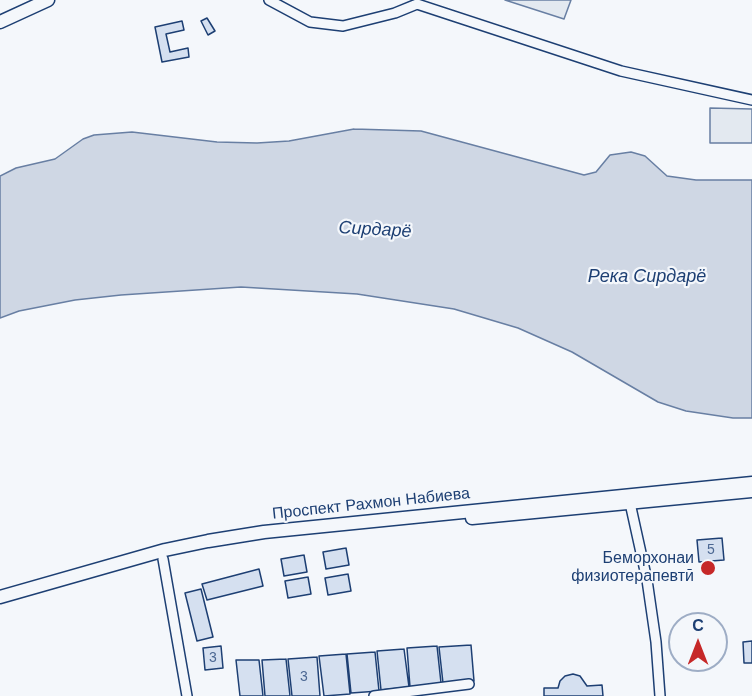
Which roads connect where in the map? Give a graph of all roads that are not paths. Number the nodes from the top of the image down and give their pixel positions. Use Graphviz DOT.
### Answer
graph roads {
  1 [pos="48,0"];
  2 [pos="269,0"];
  3 [pos="27,4"];
  4 [pos="0,22"];
  5 [pos="752,100"];
  6 [pos="752,483"];
  7 [pos="752,491"];
  8 [pos="630,503"];
  9 [pos="163,559"];
  10 [pos="0,597"];
  11 [pos="0,605"];
  12 [pos="469,684"];
  13 [pos="187,696"];
  14 [pos="374,696"];
  15 [pos="660,696"];
  1 -- 3 [label="main road"];
  2 -- 5 [label="street"];
  3 -- 4 [label="main road"];
  6 -- 10 [label="main road, Проспект Рахмон Набиева"];
  7 -- 8 [label="main road, Проспект Рахмон Набиева"];
  8 -- 9 [label="main road, Проспект Рахмон Набиева"];
  8 -- 15 [label="street"];
  9 -- 11 [label="main road, Проспект Рахмон Набиева"];
  9 -- 13 [label="street"];
  12 -- 14 [label="street"];
}
